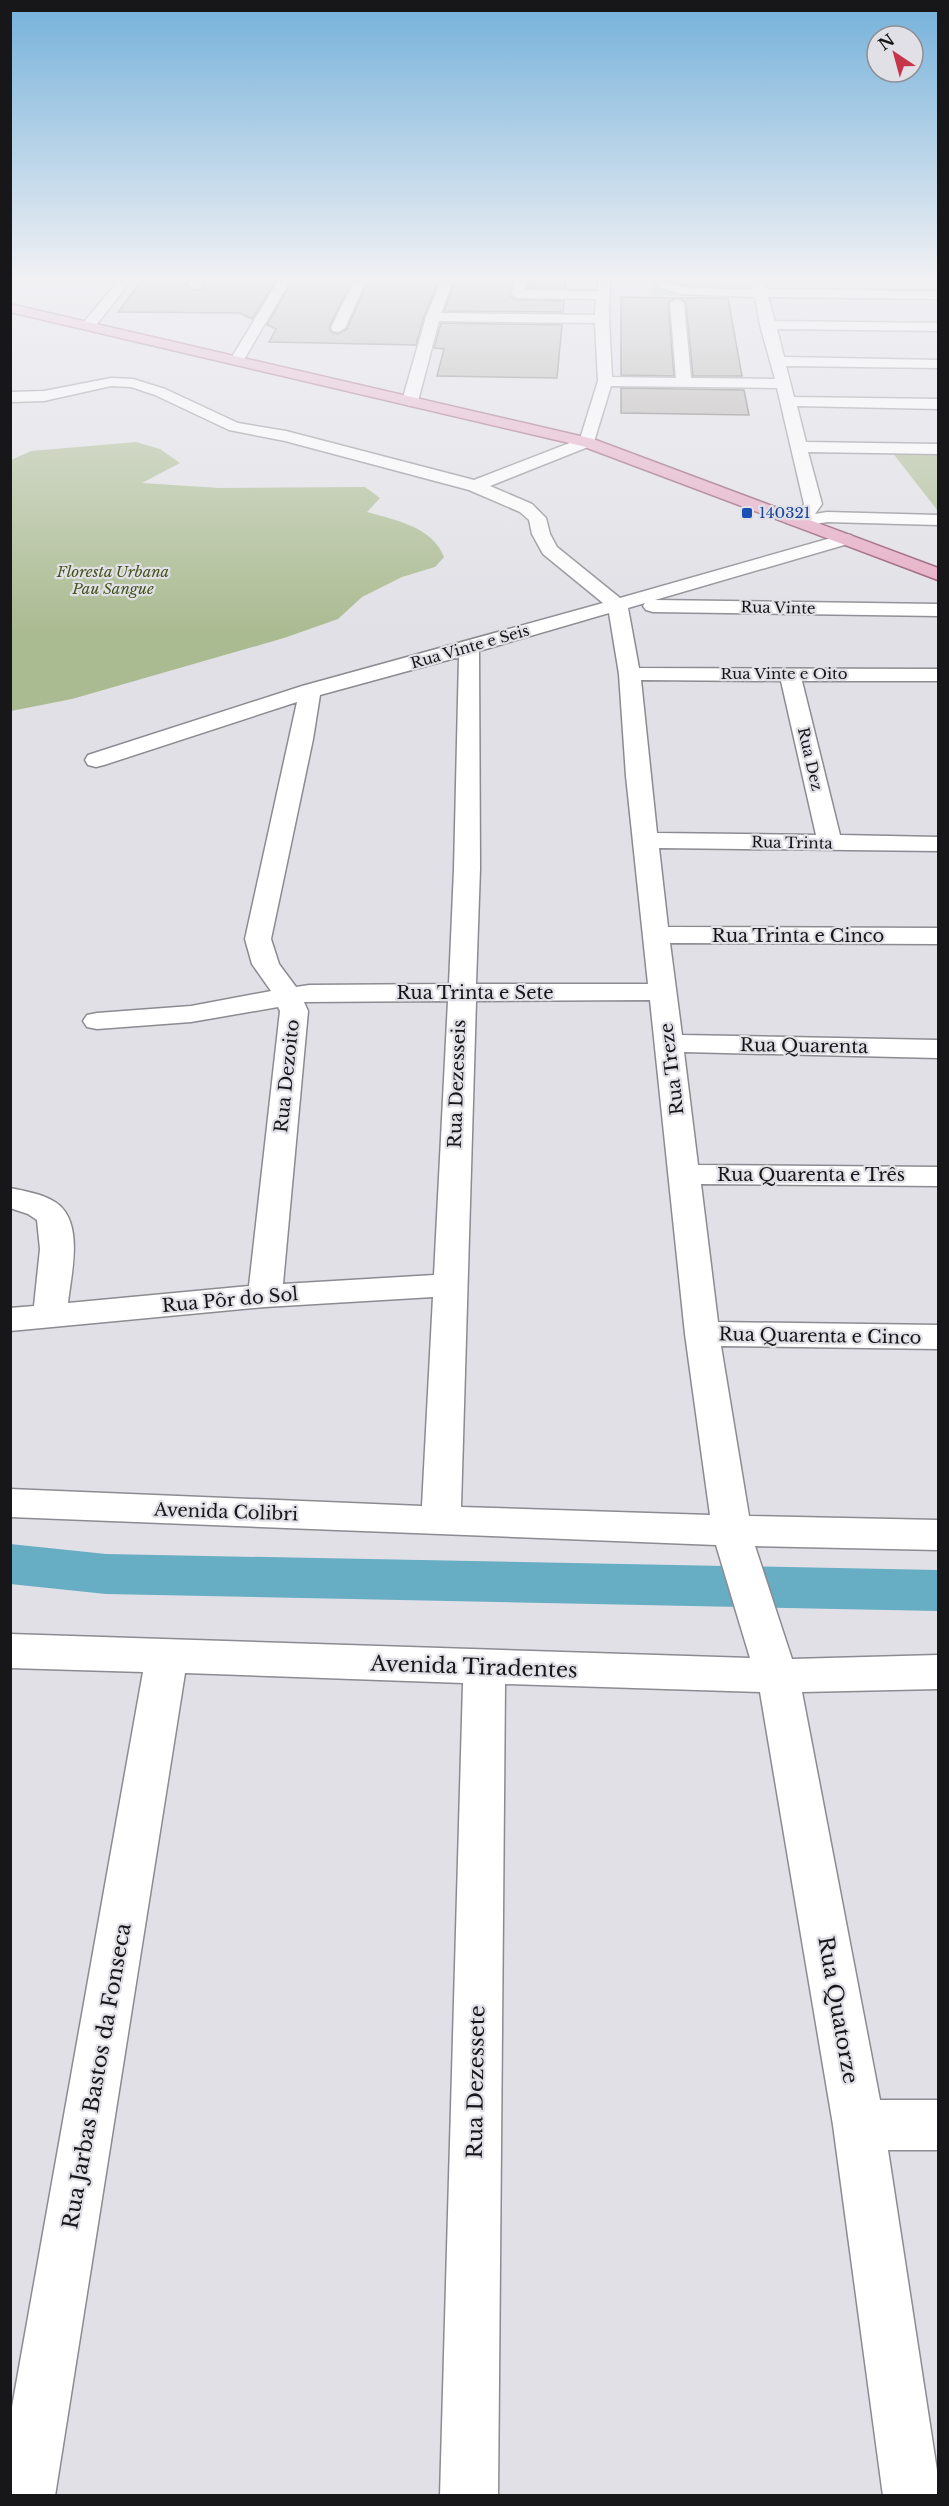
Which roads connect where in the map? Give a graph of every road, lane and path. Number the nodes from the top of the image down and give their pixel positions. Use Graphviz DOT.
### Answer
graph roads {
  1 [pos="171,398"];
  2 [pos="401,398"];
  3 [pos="600,398"];
  4 [pos="785,398"];
  5 [pos="410,400"];
  6 [pos="786,401"];
  7 [pos="939,404"];
  8 [pos="587,442"];
  9 [pos="798,447"];
  10 [pos="939,449"];
  11 [pos="475,486"];
  12 [pos="939,520"];
  13 [pos="796,521"];
  14 [pos="845,539"];
  15 [pos="939,574"];
  16 [pos="618,606"];
  17 [pos="939,610"];
  18 [pos="469,648"];
  19 [pos="630,674"];
  20 [pos="790,675"];
  21 [pos="939,675"];
  22 [pos="310,691"];
  23 [pos="96,760"];
  24 [pos="646,840"];
  25 [pos="830,844"];
  26 [pos="939,844"];
  27 [pos="657,935"];
  28 [pos="939,936"];
  29 [pos="662,992"];
  30 [pos="460,994"];
  31 [pos="288,996"];
  32 [pos="97,1022"];
  33 [pos="669,1043"];
  34 [pos="939,1049"];
  35 [pos="684,1174"];
  36 [pos="939,1176"];
  37 [pos="10,1198"];
  38 [pos="450,1285"];
  39 [pos="265,1296"];
  40 [pos="50,1318"];
  41 [pos="10,1320"];
  42 [pos="702,1334"];
  43 [pos="939,1338"];
  44 [pos="10,1503"];
  45 [pos="441,1520"];
  46 [pos="939,1535"];
  47 [pos="736,1545"];
  48 [pos="10,1651"];
  49 [pos="167,1656"];
  50 [pos="771,1658"];
  51 [pos="484,1668"];
  52 [pos="939,1672"];
  53 [pos="939,2125"];
  54 [pos="859,2126"];
  55 [pos="27,2496"];
  56 [pos="469,2496"];
  57 [pos="912,2496"];
  1 -- 11 [label="street"];
  2 -- 5 [label="main road"];
  3 -- 8 [label="street"];
  4 -- 6 [label="street"];
  5 -- 8 [label="main road"];
  6 -- 7 [label="street"];
  6 -- 9 [label="street"];
  8 -- 11 [label="street"];
  8 -- 13 [label="main road"];
  9 -- 10 [label="street"];
  9 -- 13 [label="street"];
  11 -- 16 [label="street"];
  12 -- 13 [label="street"];
  13 -- 14 [label="main road"];
  14 -- 15 [label="main road"];
  14 -- 16 [label="street, Rua Vinte e Seis"];
  16 -- 17 [label="street, Rua Vinte"];
  16 -- 18 [label="street, Rua Vinte e Seis"];
  16 -- 19 [label="street, Rua Treze"];
  18 -- 22 [label="street, Rua Vinte e Seis"];
  18 -- 30 [label="street, Rua Dezesseis"];
  19 -- 20 [label="street, Rua Vinte e Oito"];
  19 -- 24 [label="street, Rua Treze"];
  20 -- 21 [label="street, Rua Vinte e Oito"];
  20 -- 25 [label="street, Rua Dez"];
  22 -- 23 [label="street, Rua Vinte e Seis"];
  22 -- 31 [label="street, Rua Dezoito"];
  24 -- 25 [label="street, Rua Trinta"];
  24 -- 27 [label="street, Rua Treze"];
  25 -- 26 [label="street, Rua Trinta"];
  27 -- 28 [label="street, Rua Trinta e Cinco"];
  27 -- 29 [label="street, Rua Treze"];
  29 -- 30 [label="street, Rua Trinta e Sete"];
  29 -- 33 [label="street, Rua Treze"];
  30 -- 31 [label="street, Rua Trinta e Sete"];
  30 -- 38 [label="street, Rua Dezesseis"];
  31 -- 32 [label="street, Rua Trinta e Sete"];
  31 -- 39 [label="street, Rua Dezoito"];
  33 -- 34 [label="street, Rua Quarenta"];
  33 -- 35 [label="street, Rua Treze"];
  35 -- 36 [label="street, Rua Quarenta e Três"];
  35 -- 42 [label="street, Rua Treze"];
  37 -- 40 [label="street"];
  38 -- 39 [label="street, Rua Pôr do Sol"];
  38 -- 45 [label="street, Rua Dezesseis"];
  39 -- 40 [label="street, Rua Pôr do Sol"];
  40 -- 41 [label="street, Rua Pôr do Sol"];
  42 -- 43 [label="street, Rua Quarenta e Cinco"];
  42 -- 47 [label="street, Rua Treze"];
  44 -- 45 [label="street, Avenida Colibri"];
  45 -- 47 [label="street"];
  46 -- 47 [label="street"];
  47 -- 50 [label="street, Rua Quatorze"];
  48 -- 49 [label="street, Avenida Tiradentes"];
  49 -- 51 [label="street, Avenida Tiradentes"];
  49 -- 55 [label="street, Rua Jarbas Bastos da Fonseca"];
  50 -- 51 [label="street, Avenida Tiradentes"];
  50 -- 52 [label="street, Avenida Tiradentes"];
  50 -- 54 [label="street, Rua Quatorze"];
  51 -- 56 [label="street, Rua Dezessete"];
  53 -- 54 [label="street"];
  54 -- 57 [label="street, Rua Quatorze"];
}
